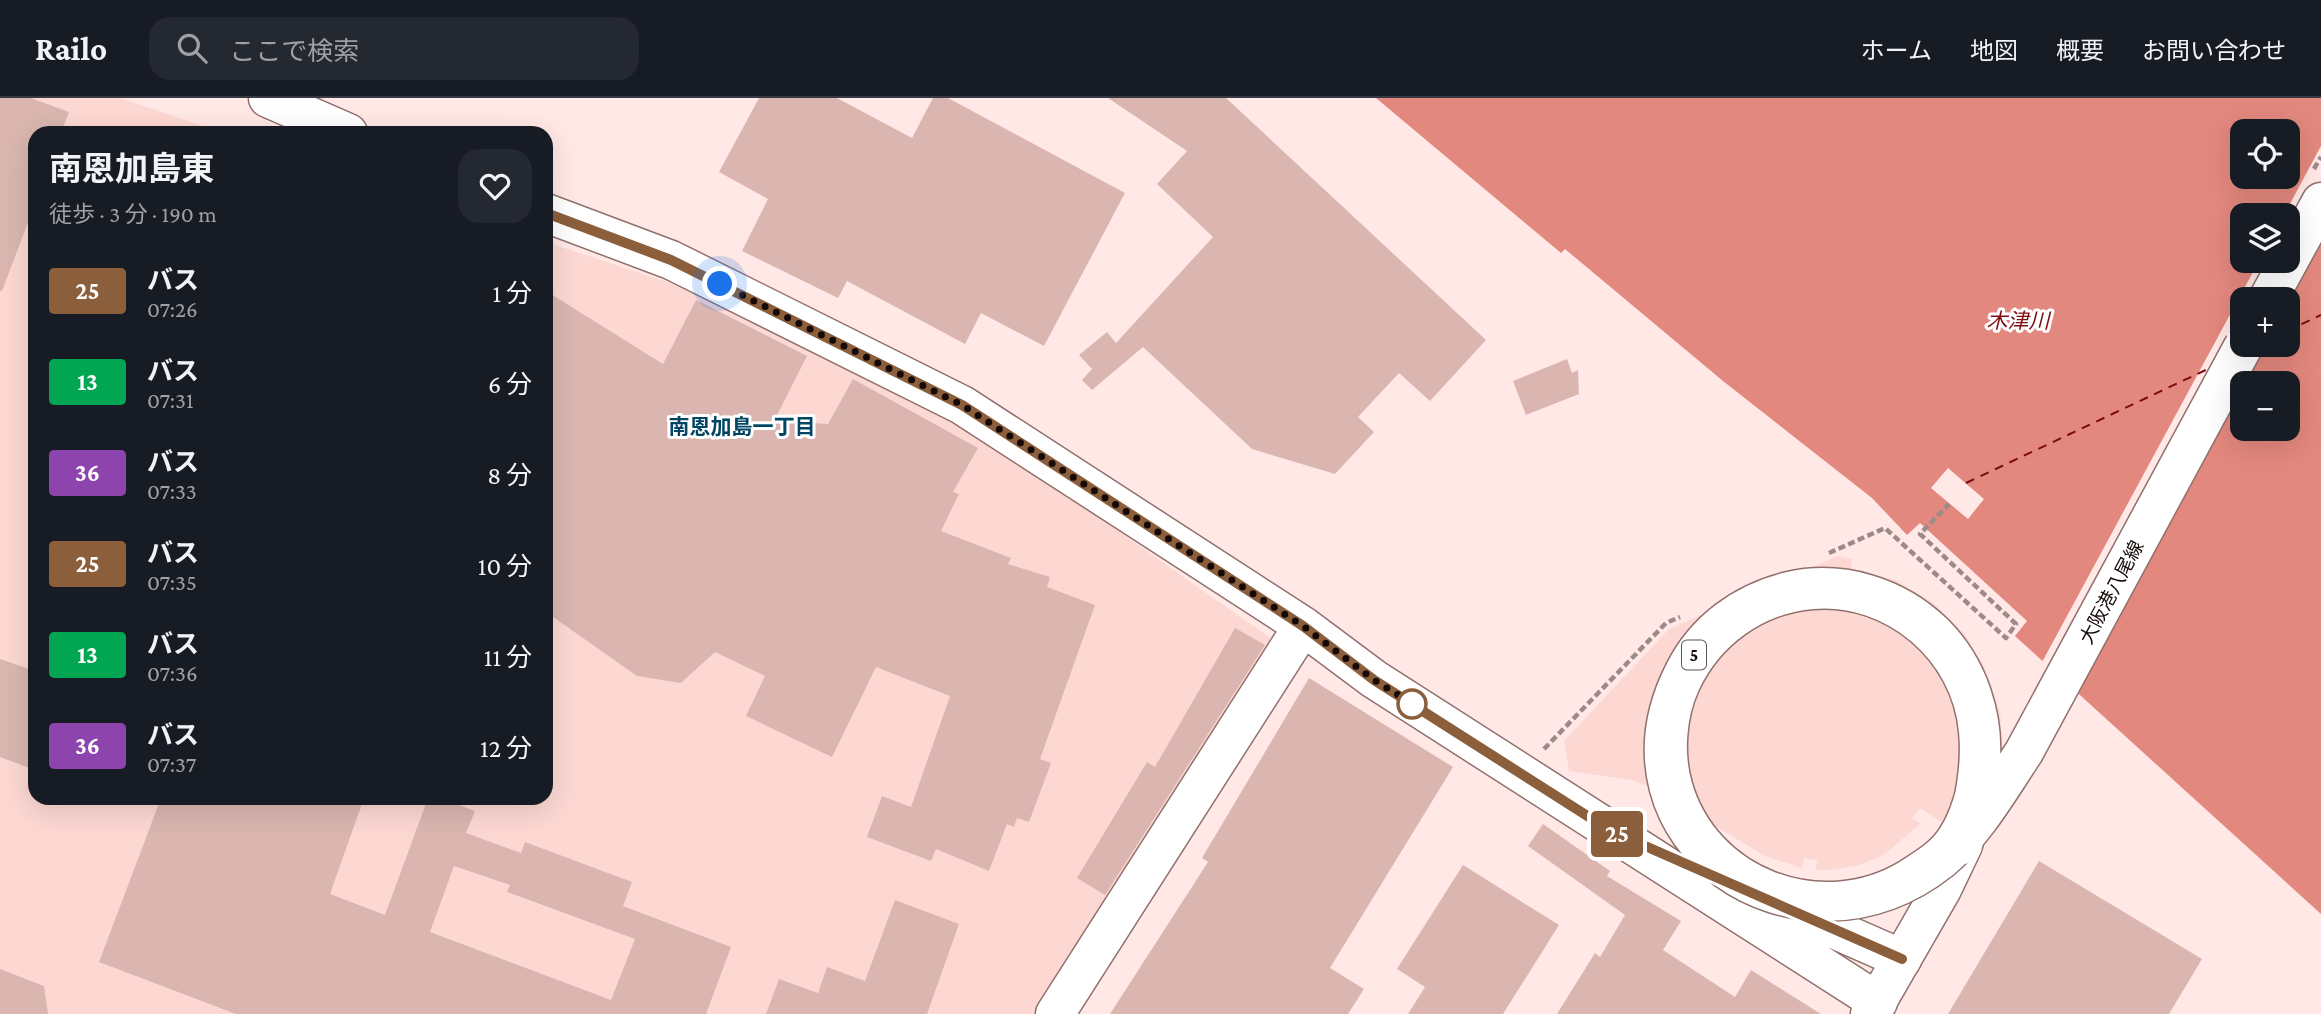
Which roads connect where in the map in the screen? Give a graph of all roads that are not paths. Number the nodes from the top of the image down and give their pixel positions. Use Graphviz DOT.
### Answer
graph roads {
  1 [pos="268,98"];
  2 [pos="332,126"];
  3 [pos="2321,202"];
  4 [pos="553,216"];
  5 [pos="2275,287"];
  6 [pos="2238,357"];
  7 [pos="1303,626"];
  8 [pos="1973,800"];
  9 [pos="1973,800"];
  10 [pos="1973,800"];
  11 [pos="1973,800"];
  12 [pos="1611,831"];
  13 [pos="1966,832"];
  14 [pos="1966,832"];
  15 [pos="1966,832"];
  16 [pos="1966,832"];
  17 [pos="1902,959"];
  18 [pos="1874,1008"];
  19 [pos="1055,1014"];
  1 -- 2 [label="main road"];
  3 -- 5 [label="main road"];
  4 -- 7 [label="main road"];
  6 -- 13 [label="main road, 大阪港八尾線 / 5, bridge"];
  7 -- 12 [label="main road"];
  7 -- 19 [label="main road"];
  8 -- 14 [label="main road, 大阪港八尾線 / 5, bridge"];
  9 -- 10 [label="main road, 大阪港八尾線 / 5, bridge"];
  11 -- 15 [label="main road, 大阪港八尾線 / 5, bridge"];
  12 -- 17 [label="main road"];
  12 -- 18 [label="main road"];
  16 -- 17 [label="main road, 大阪港八尾線 / 5, bridge"];
  17 -- 18 [label="main road, 大阪港八尾線 / 5"];
}
